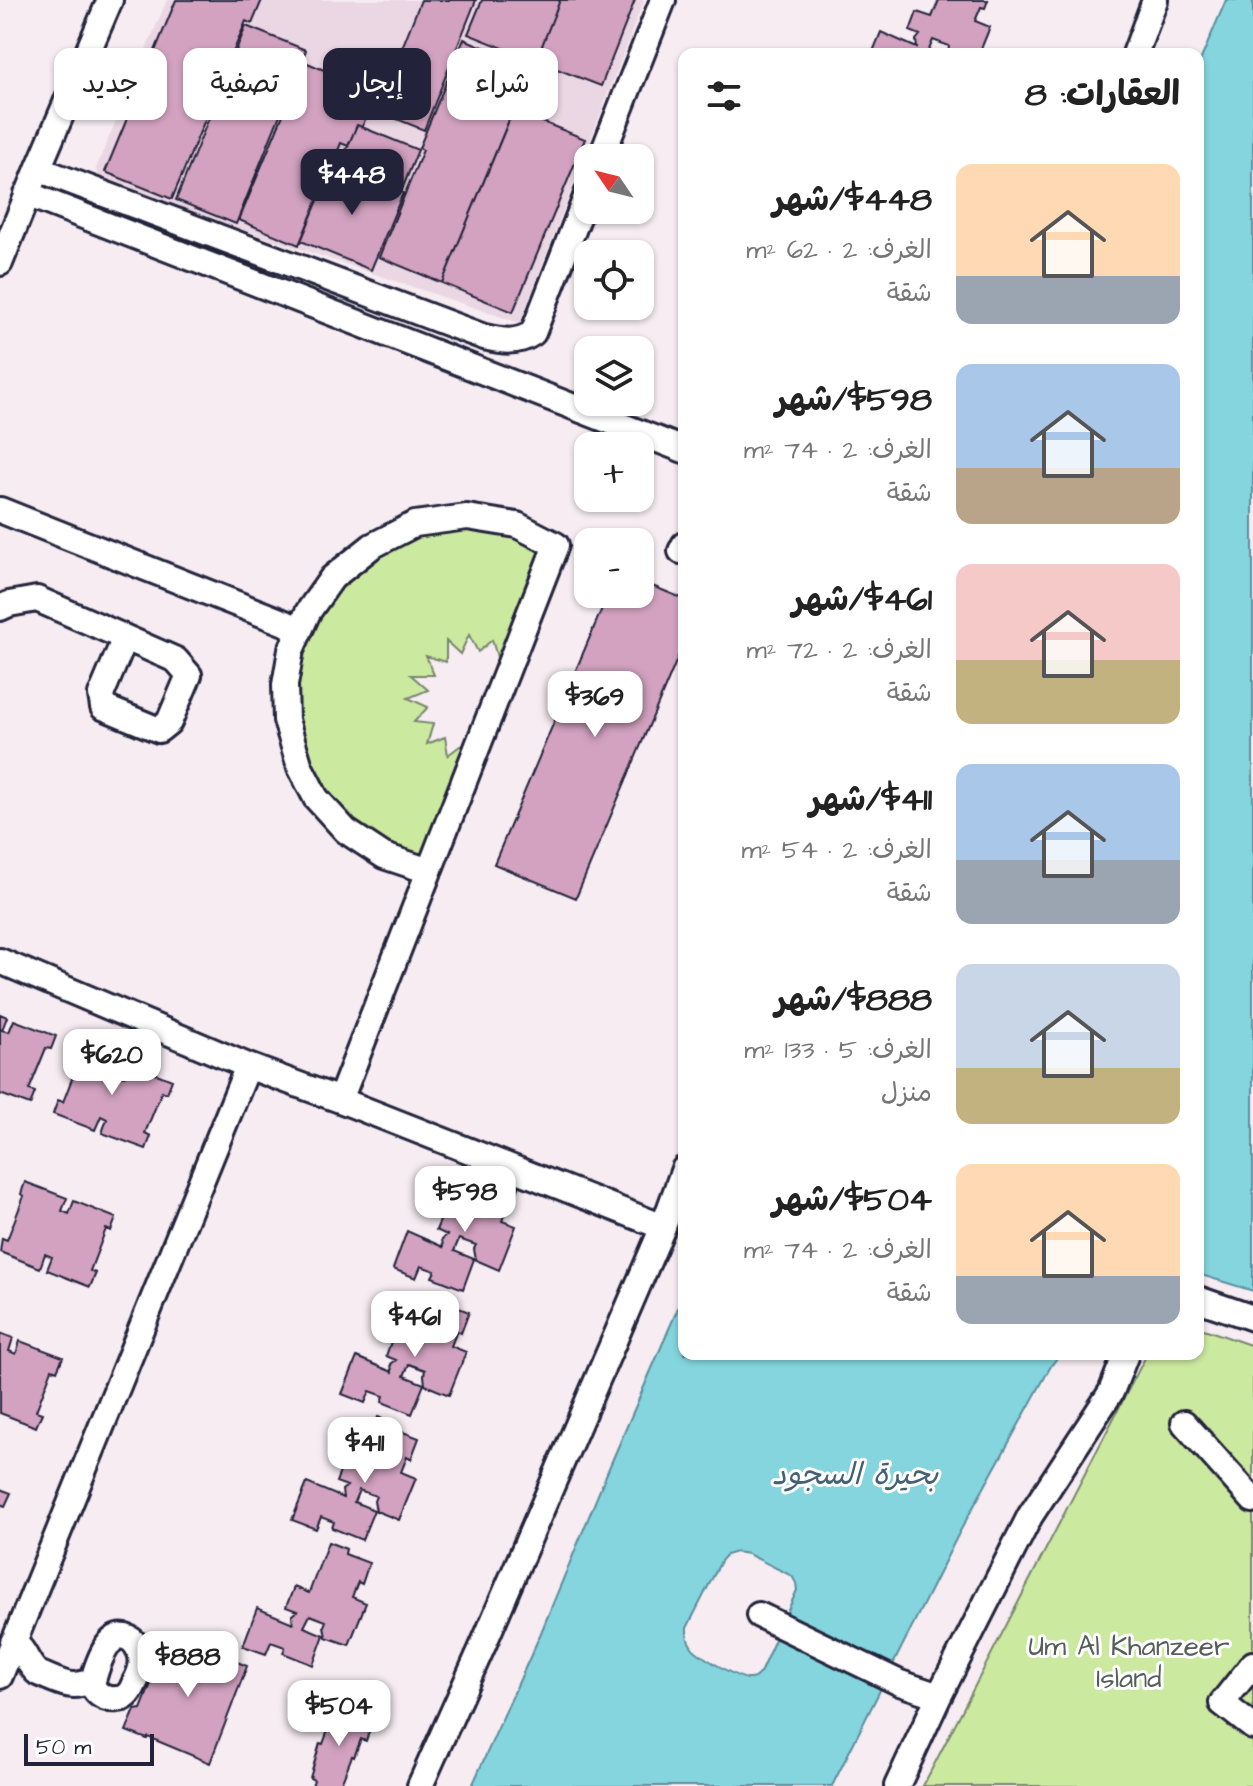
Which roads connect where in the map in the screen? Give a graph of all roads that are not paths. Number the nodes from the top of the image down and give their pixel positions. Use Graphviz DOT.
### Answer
graph roads {
  1 [pos="110,0"];
  2 [pos="663,0"];
  3 [pos="1155,0"];
  4 [pos="1137,48"];
  5 [pos="606,144"];
  6 [pos="38,169"];
  7 [pos="27,194"];
  8 [pos="576,224"];
  9 [pos="0,263"];
  10 [pos="678,448"];
  11 [pos="0,510"];
  12 [pos="0,608"];
  13 [pos="300,629"];
  14 [pos="125,638"];
  15 [pos="429,871"];
  16 [pos="0,961"];
  17 [pos="248,1066"];
  18 [pos="340,1100"];
  19 [pos="678,1186"];
  20 [pos="663,1227"];
  21 [pos="1204,1301"];
  22 [pos="1253,1318"];
  23 [pos="1124,1360"];
  24 [pos="1184,1423"];
  25 [pos="1253,1500"];
  26 [pos="759,1615"];
  27 [pos="10,1632"];
  28 [pos="1253,1664"];
  29 [pos="0,1676"];
  30 [pos="92,1685"];
  31 [pos="939,1696"];
  32 [pos="1253,1727"];
  33 [pos="420,1786"];
  34 [pos="897,1786"];
  1 -- 6 [label="street"];
  2 -- 5 [label="street"];
  3 -- 4 [label="street"];
  6 -- 7 [label="street"];
  6 -- 8 [label="street"];
  7 -- 9 [label="street"];
  7 -- 10 [label="street"];
  11 -- 13 [label="street"];
  12 -- 14 [label="street"];
  13 -- 15 [label="street"];
  13 -- 15 [label="street"];
  15 -- 18 [label="street"];
  16 -- 17 [label="street"];
  17 -- 18 [label="street"];
  17 -- 27 [label="street"];
  18 -- 20 [label="street"];
  19 -- 20 [label="street"];
  20 -- 33 [label="street"];
  21 -- 22 [label="street"];
  23 -- 31 [label="street"];
  24 -- 25 [label="street"];
  26 -- 31 [label="street"];
  27 -- 29 [label="street"];
  27 -- 30 [label="street"];
  28 -- 32 [label="street"];
  31 -- 34 [label="street"];
}
